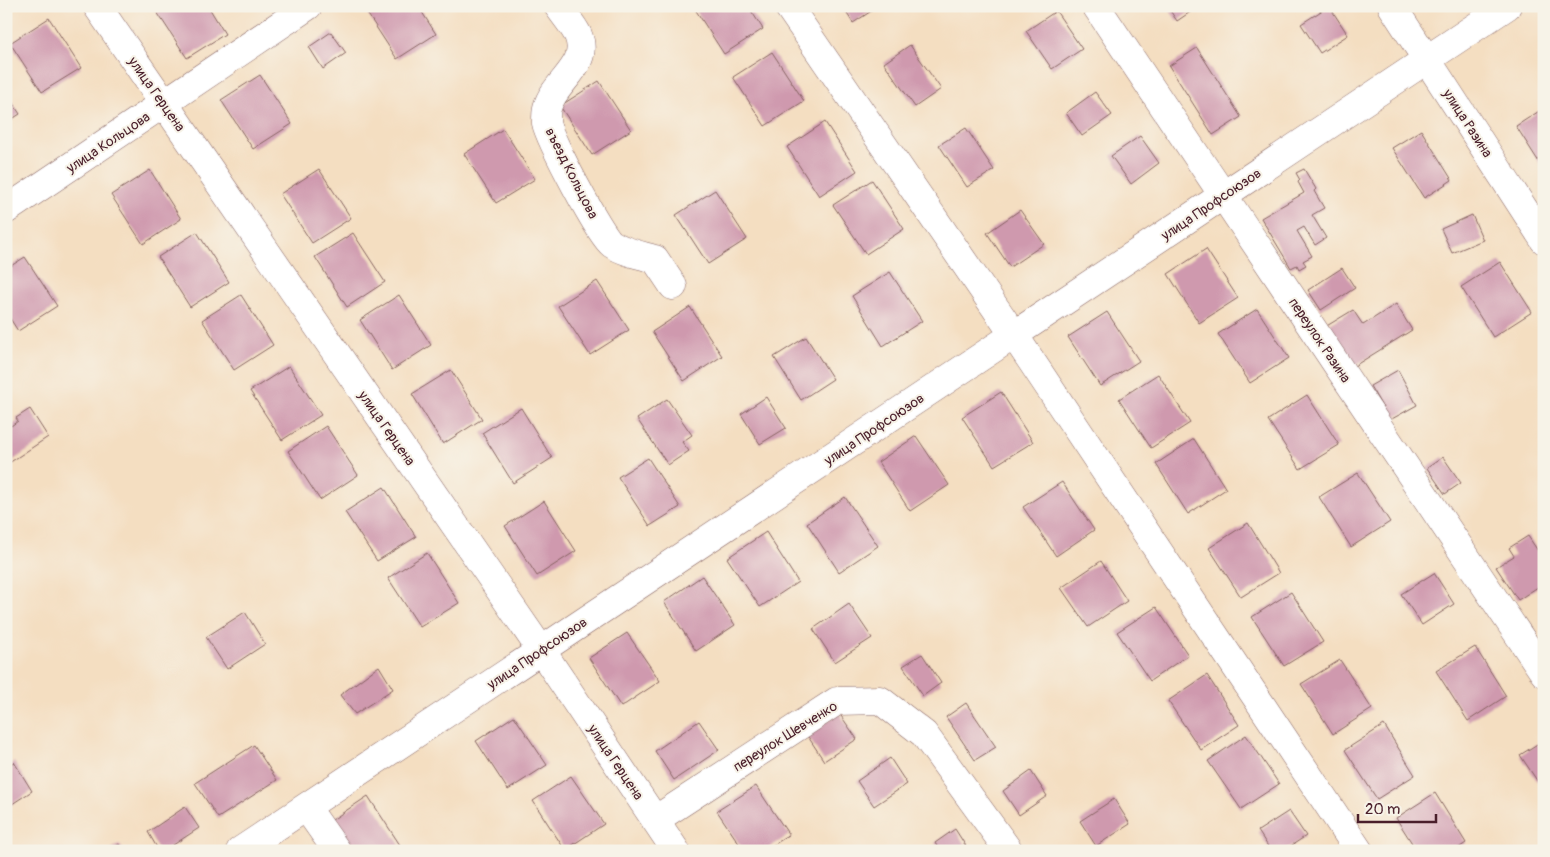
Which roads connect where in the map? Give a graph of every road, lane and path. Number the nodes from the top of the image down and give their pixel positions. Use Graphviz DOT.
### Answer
graph roads {
  1 [pos="97,6"];
  2 [pos="308,6"];
  3 [pos="558,6"];
  4 [pos="788,6"];
  5 [pos="1096,6"];
  6 [pos="1392,6"];
  7 [pos="1507,6"];
  8 [pos="1427,60"];
  9 [pos="164,104"];
  10 [pos="1223,195"];
  11 [pos="6,210"];
  12 [pos="1544,240"];
  13 [pos="674,286"];
  14 [pos="1014,335"];
  15 [pos="541,650"];
  16 [pos="1544,673"];
  17 [pos="306,807"];
  18 [pos="655,820"];
  19 [pos="240,851"];
  20 [pos="337,851"];
  21 [pos="676,851"];
  22 [pos="1009,851"];
  23 [pos="1359,851"];
  1 -- 9 [label="street, улица Герцена"];
  2 -- 9 [label="street, улица Кольцова"];
  3 -- 13 [label="street, въезд Кольцова"];
  4 -- 14 [label="street"];
  5 -- 10 [label="street, переулок Разина"];
  6 -- 8 [label="street, улица Разина"];
  7 -- 8 [label="street, улица Профсоюзов"];
  8 -- 10 [label="street, улица Профсоюзов"];
  8 -- 12 [label="street, улица Разина"];
  9 -- 11 [label="street, улица Кольцова"];
  9 -- 15 [label="street, улица Герцена"];
  10 -- 14 [label="street, улица Профсоюзов"];
  10 -- 16 [label="street, переулок Разина"];
  14 -- 15 [label="street, улица Профсоюзов"];
  14 -- 23 [label="street"];
  15 -- 17 [label="street, улица Профсоюзов"];
  15 -- 18 [label="street, улица Герцена"];
  17 -- 19 [label="street, улица Профсоюзов"];
  17 -- 20 [label="street"];
  18 -- 21 [label="street, улица Герцена"];
  18 -- 22 [label="street, переулок Шевченко"];
}
